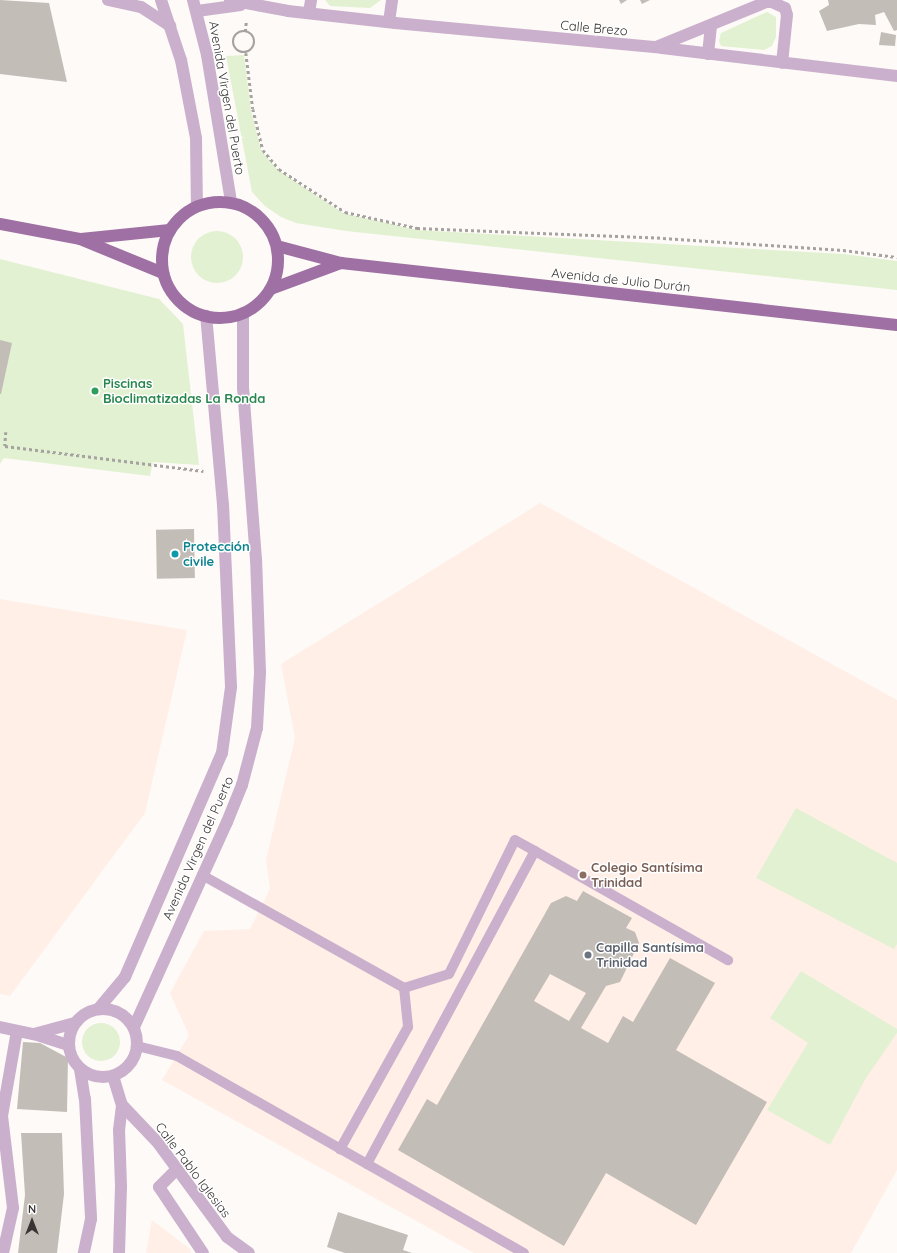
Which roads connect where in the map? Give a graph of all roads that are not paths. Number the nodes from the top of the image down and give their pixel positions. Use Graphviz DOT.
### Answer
graph roads {
  1 [pos="108,0"];
  2 [pos="161,0"];
  3 [pos="230,0"];
  4 [pos="311,0"];
  5 [pos="392,0"];
  6 [pos="790,0"];
  7 [pos="768,1"];
  8 [pos="248,4"];
  9 [pos="288,5"];
  10 [pos="195,6"];
  11 [pos="309,13"];
  12 [pos="787,14"];
  13 [pos="389,22"];
  14 [pos="710,25"];
  15 [pos="170,26"];
  16 [pos="654,48"];
  17 [pos="708,54"];
  18 [pos="782,62"];
  19 [pos="897,76"];
  20 [pos="231,202"];
  21 [pos="197,206"];
  22 [pos="0,224"];
  23 [pos="170,230"];
  24 [pos="80,239"];
  25 [pos="277,246"];
  26 [pos="341,263"];
  27 [pos="163,273"];
  28 [pos="271,289"];
  29 [pos="243,313"];
  30 [pos="206,316"];
  31 [pos="897,325"];
  32 [pos="535,851"];
  33 [pos="202,875"];
  34 [pos="728,960"];
  35 [pos="404,988"];
  36 [pos="99,1008"];
  37 [pos="75,1023"];
  38 [pos="0,1027"];
  39 [pos="134,1027"];
  40 [pos="17,1031"];
  41 [pos="34,1034"];
  42 [pos="68,1045"];
  43 [pos="137,1046"];
  44 [pos="80,1069"];
  45 [pos="113,1076"];
  46 [pos="122,1106"];
  47 [pos="340,1149"];
  48 [pos="367,1164"];
  49 [pos="176,1170"];
  50 [pos="3,1253"];
  51 [pos="84,1253"];
  52 [pos="119,1253"];
  53 [pos="203,1253"];
  54 [pos="249,1253"];
  55 [pos="524,1253"];
  1 -- 15 [label="street"];
  2 -- 15 [label="street"];
  3 -- 8 [label="street"];
  4 -- 11 [label="street"];
  5 -- 13 [label="street"];
  6 -- 12 [label="street"];
  7 -- 12 [label="street"];
  7 -- 14 [label="street"];
  8 -- 9 [label="street, Calle Brezo"];
  8 -- 10 [label="street"];
  9 -- 11 [label="street, Calle Brezo"];
  10 -- 20 [label="street, Avenida Virgen del Puerto"];
  11 -- 13 [label="street, Calle Brezo"];
  12 -- 18 [label="street"];
  13 -- 16 [label="street, Calle Brezo"];
  14 -- 16 [label="street"];
  14 -- 17 [label="street"];
  15 -- 21 [label="street"];
  16 -- 17 [label="street, Calle Brezo"];
  17 -- 18 [label="street, Calle Brezo"];
  18 -- 19 [label="street, Calle Brezo"];
  20 -- 21 [label="main road"];
  20 -- 25 [label="main road"];
  21 -- 23 [label="main road"];
  22 -- 24 [label="main road"];
  23 -- 24 [label="main road"];
  23 -- 27 [label="main road"];
  24 -- 27 [label="main road"];
  25 -- 26 [label="main road, Avenida de Julio Durán"];
  25 -- 28 [label="main road"];
  26 -- 28 [label="main road, Avenida de Julio Durán"];
  26 -- 31 [label="main road, Avenida de Julio Durán"];
  27 -- 30 [label="main road"];
  28 -- 29 [label="main road"];
  29 -- 30 [label="main road"];
  29 -- 33 [label="street, Avenida Virgen del Puerto"];
  30 -- 36 [label="street, Avenida Virgen del Puerto"];
  32 -- 34 [label="lane"];
  32 -- 35 [label="lane"];
  32 -- 48 [label="lane"];
  33 -- 35 [label="lane"];
  33 -- 39 [label="street, Avenida Virgen del Puerto"];
  35 -- 47 [label="lane"];
  36 -- 37 [label="street"];
  36 -- 39 [label="street"];
  37 -- 41 [label="street"];
  37 -- 42 [label="street"];
  38 -- 40 [label="street"];
  39 -- 43 [label="street"];
  40 -- 41 [label="street"];
  40 -- 50 [label="street"];
  41 -- 42 [label="street"];
  42 -- 44 [label="street"];
  43 -- 45 [label="street"];
  43 -- 47 [label="lane"];
  44 -- 45 [label="street"];
  44 -- 51 [label="street"];
  45 -- 46 [label="street, Calle Pablo Iglesias"];
  46 -- 49 [label="street, Calle Pablo Iglesias"];
  46 -- 52 [label="street"];
  47 -- 48 [label="lane"];
  48 -- 55 [label="lane"];
  49 -- 53 [label="street"];
  49 -- 54 [label="street, Calle Pablo Iglesias"];
}
